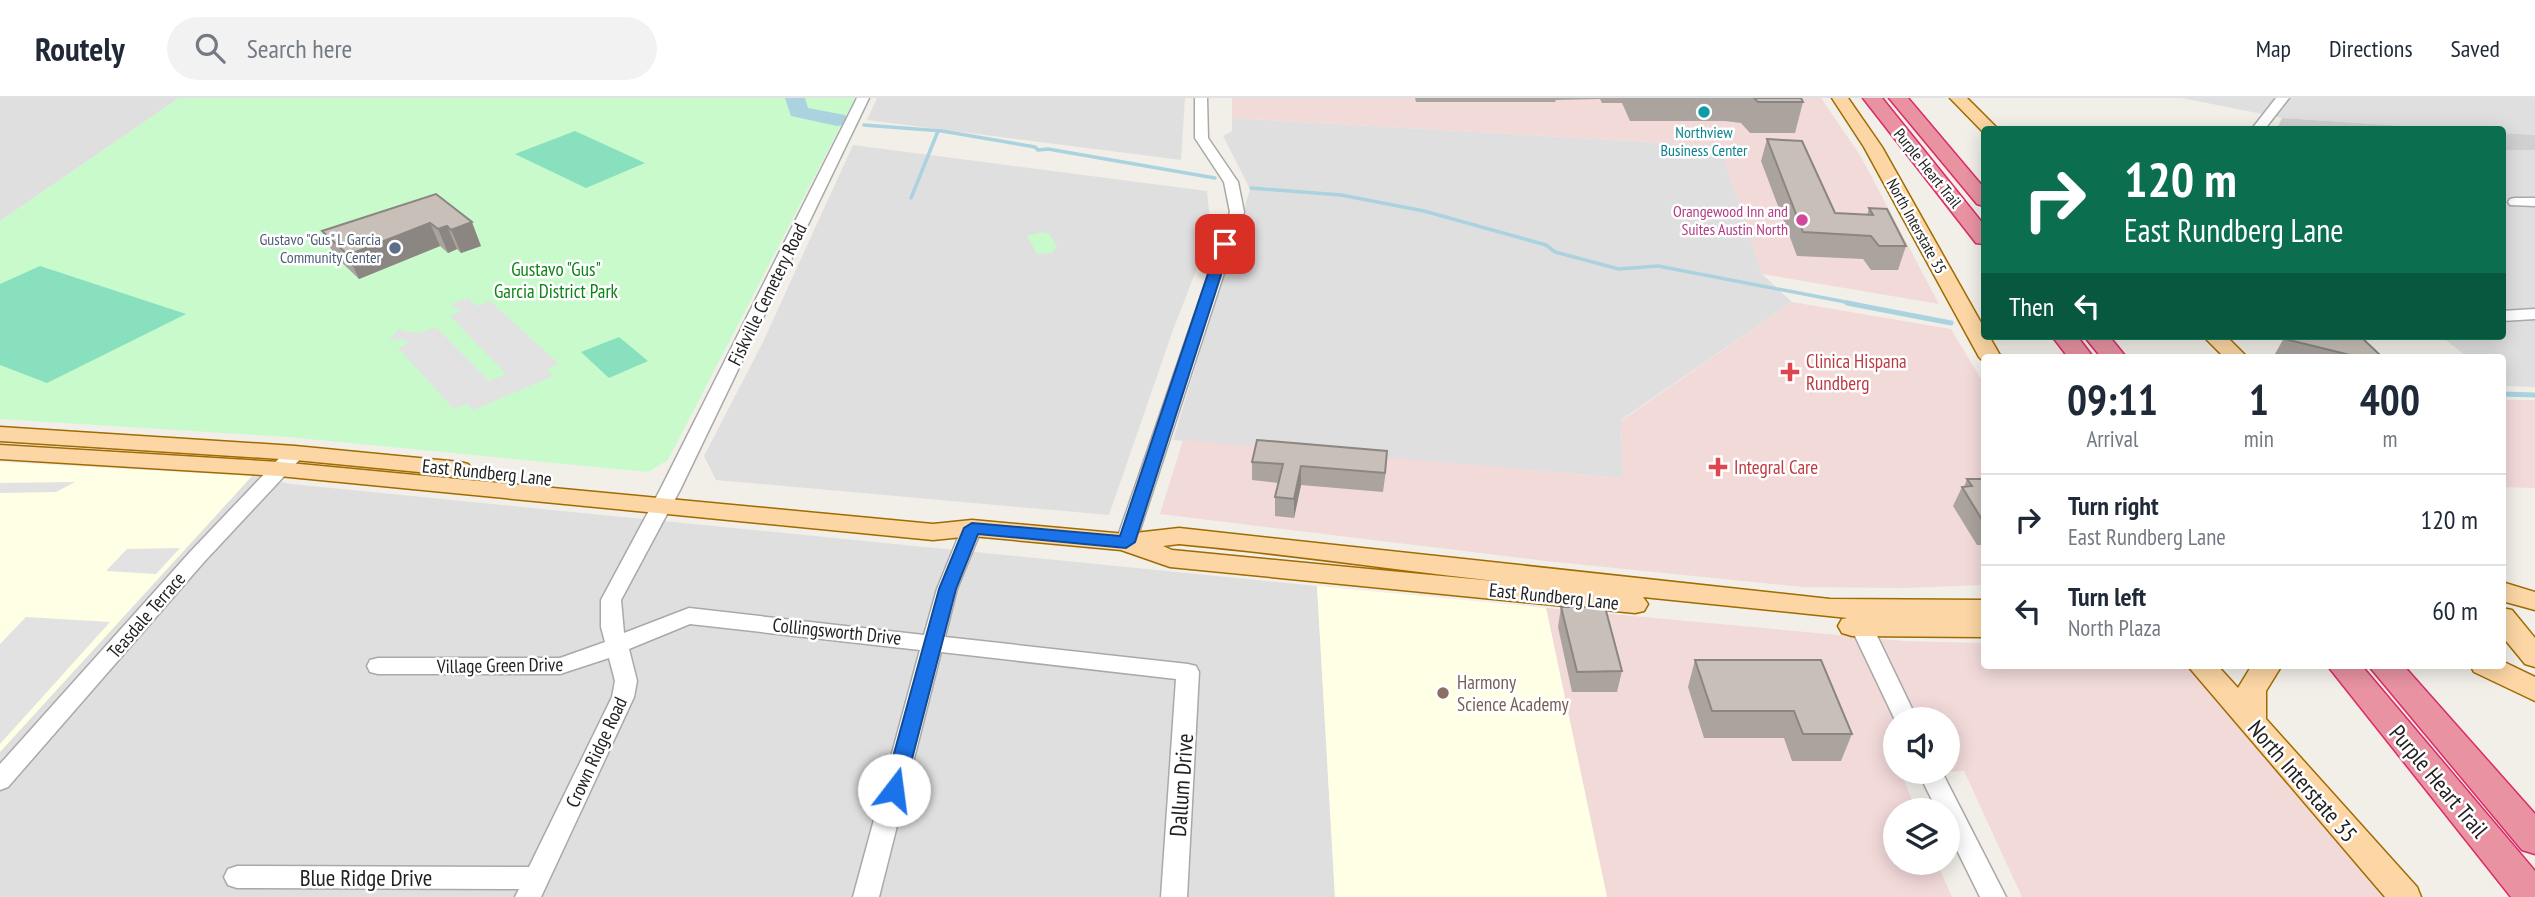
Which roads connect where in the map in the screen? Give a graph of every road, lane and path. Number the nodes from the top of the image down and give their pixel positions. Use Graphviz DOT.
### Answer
graph roads {
  1 [pos="863,98"];
  2 [pos="1201,98"];
  3 [pos="1840,98"];
  4 [pos="1872,98"];
  5 [pos="1898,98"];
  6 [pos="1958,98"];
  7 [pos="2283,98"];
  8 [pos="1987,126"];
  9 [pos="2260,126"];
  10 [pos="1981,196"];
  11 [pos="2515,202"];
  12 [pos="2535,202"];
  13 [pos="1981,233"];
  14 [pos="2535,314"];
  15 [pos="2506,316"];
  16 [pos="2067,340"];
  17 [pos="2099,340"];
  18 [pos="2218,340"];
  19 [pos="1988,354"];
  20 [pos="2079,354"];
  21 [pos="2111,354"];
  22 [pos="2233,354"];
  23 [pos="0,434"];
  24 [pos="0,452"];
  25 [pos="148,453"];
  26 [pos="287,461"];
  27 [pos="666,497"];
  28 [pos="972,528"];
  29 [pos="1126,542"];
  30 [pos="2506,592"];
  31 [pos="2535,601"];
  32 [pos="2535,607"];
  33 [pos="1981,609"];
  34 [pos="1856,617"];
  35 [pos="2511,622"];
  36 [pos="1981,627"];
  37 [pos="933,642"];
  38 [pos="618,647"];
  39 [pos="2535,657"];
  40 [pos="379,666"];
  41 [pos="2205,669"];
  42 [pos="2264,669"];
  43 [pos="2495,669"];
  44 [pos="1188,672"];
  45 [pos="2364,673"];
  46 [pos="2535,690"];
  47 [pos="1900,707"];
  48 [pos="2252,723"];
  49 [pos="0,780"];
  50 [pos="1936,784"];
  51 [pos="2535,839"];
  52 [pos="237,877"];
  53 [pos="532,887"];
  54 [pos="866,897"];
  55 [pos="1174,897"];
  56 [pos="1993,897"];
  57 [pos="2405,897"];
  58 [pos="2535,897"];
  1 -- 27 [label="street, Fiskville Cemetery Road"];
  2 -- 29 [label="street"];
  3 -- 19 [label="main road, North Interstate 35"];
  4 -- 13 [label="highway, Purple Heart Trail"];
  5 -- 10 [label="highway, Purple Heart Trail"];
  6 -- 8 [label="main road"];
  7 -- 9 [label="street"];
  11 -- 12 [label="street"];
  14 -- 15 [label="street"];
  16 -- 20 [label="highway"];
  17 -- 21 [label="highway"];
  18 -- 22 [label="main road"];
  23 -- 25 [label="main road, East Rundberg Lane"];
  24 -- 25 [label="main road, East Rundberg Lane"];
  25 -- 26 [label="main road, East Rundberg Lane"];
  26 -- 27 [label="main road, East Rundberg Lane"];
  26 -- 49 [label="street, Teasdale Terrace"];
  27 -- 28 [label="main road, East Rundberg Lane"];
  27 -- 38 [label="street, Crown Ridge Road"];
  28 -- 29 [label="main road, East Rundberg Lane"];
  28 -- 37 [label="street"];
  29 -- 34 [label="main road, East Rundberg Lane"];
  30 -- 31 [label="main road"];
  32 -- 35 [label="main road"];
  33 -- 34 [label="main road, East Rundberg Lane"];
  34 -- 36 [label="main road, East Rundberg Lane"];
  34 -- 47 [label="street"];
  35 -- 39 [label="main road"];
  37 -- 38 [label="street, Collingsworth Drive"];
  37 -- 44 [label="street, Collingsworth Drive"];
  37 -- 54 [label="street"];
  38 -- 40 [label="street, Village Green Drive"];
  38 -- 53 [label="street, Crown Ridge Road"];
  41 -- 48 [label="main road, North Interstate 35"];
  42 -- 48 [label="main road"];
  43 -- 46 [label="main road"];
  44 -- 55 [label="street, Dallum Drive"];
  45 -- 51 [label="highway, Purple Heart Trail"];
  45 -- 58 [label="highway, Purple Heart Trail"];
  48 -- 57 [label="main road, North Interstate 35"];
  50 -- 56 [label="street"];
  52 -- 53 [label="street, Blue Ridge Drive"];
}
